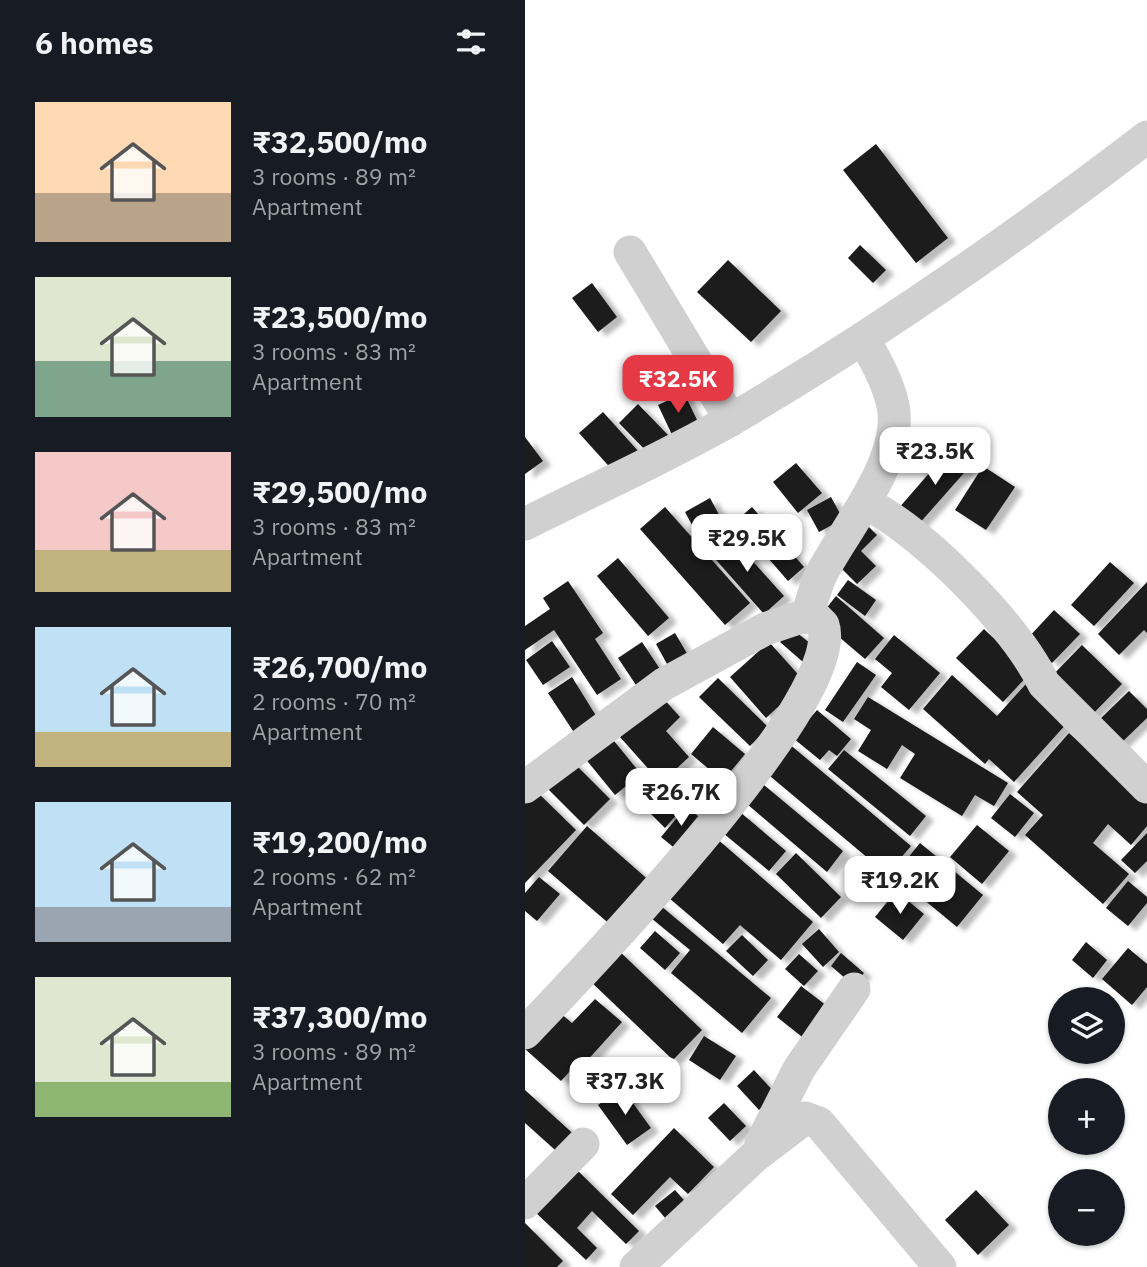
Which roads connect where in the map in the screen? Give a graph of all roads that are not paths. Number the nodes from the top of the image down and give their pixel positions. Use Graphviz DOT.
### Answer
graph roads {
  1 [pos="1147,137"];
  2 [pos="630,252"];
  3 [pos="863,339"];
  4 [pos="731,419"];
  5 [pos="866,503"];
  6 [pos="525,524"];
  7 [pos="807,617"];
  8 [pos="1147,786"];
  9 [pos="525,787"];
  10 [pos="854,989"];
  11 [pos="525,1033"];
  12 [pos="583,1144"];
  13 [pos="755,1156"];
  14 [pos="525,1203"];
  15 [pos="636,1267"];
  16 [pos="940,1267"];
  1 -- 3 [label="street"];
  2 -- 4 [label="street"];
  3 -- 4 [label="street"];
  3 -- 5 [label="street"];
  4 -- 6 [label="street"];
  5 -- 7 [label="street"];
  5 -- 8 [label="street"];
  7 -- 9 [label="street"];
  7 -- 11 [label="street"];
  10 -- 13 [label="street"];
  12 -- 14 [label="street"];
  13 -- 15 [label="street"];
  13 -- 16 [label="street"];
}
